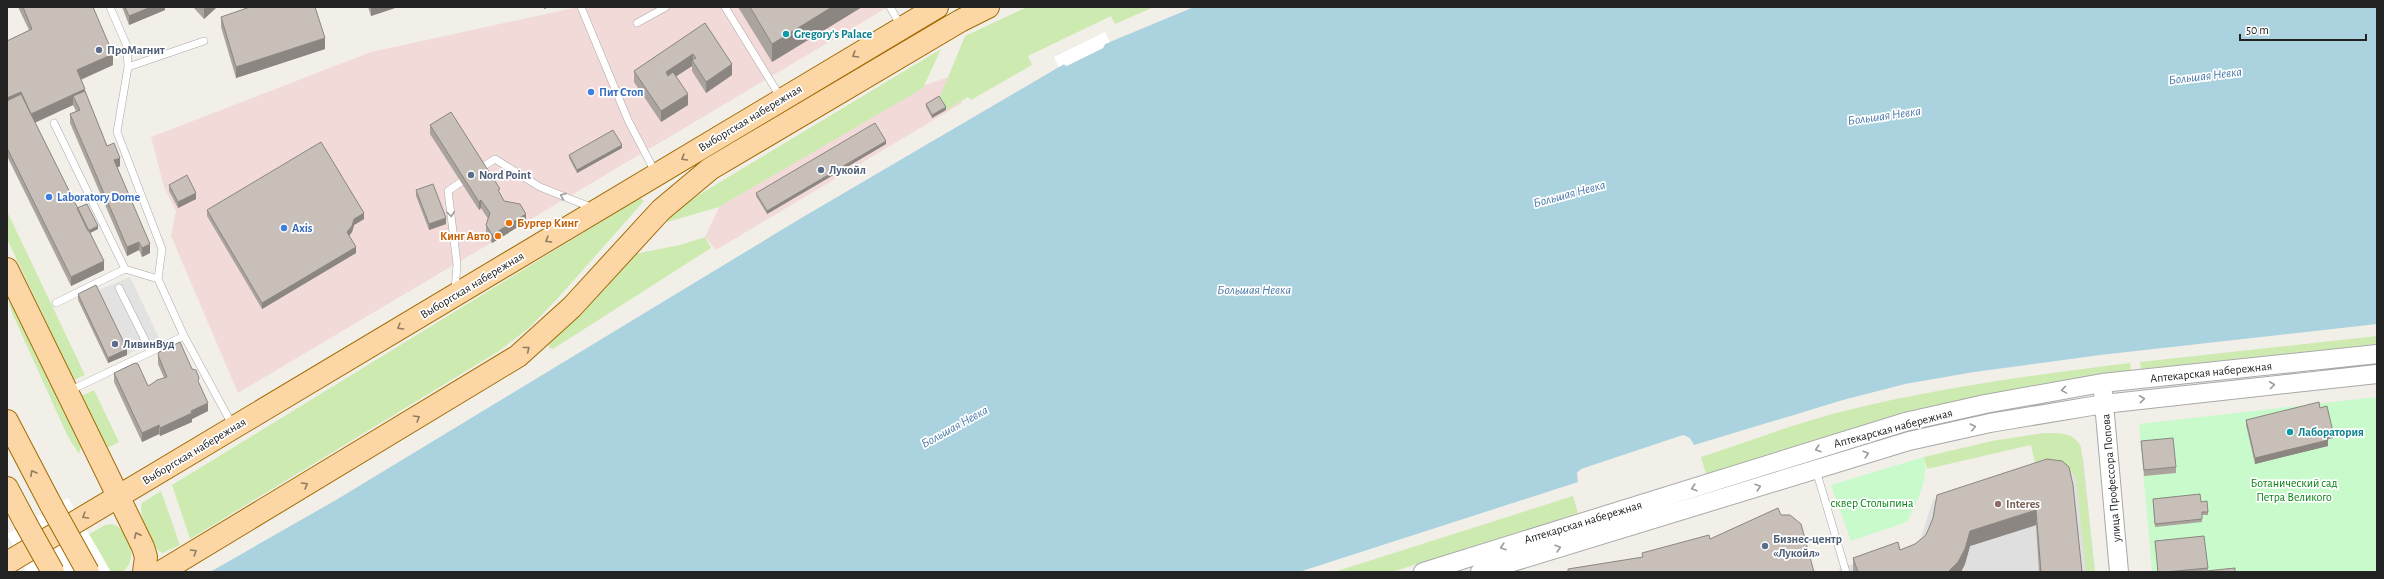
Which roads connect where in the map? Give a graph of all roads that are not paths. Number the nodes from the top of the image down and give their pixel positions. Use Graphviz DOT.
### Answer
graph roads {
  1 [pos="110,7"];
  2 [pos="581,7"];
  3 [pos="666,7"];
  4 [pos="725,7"];
  5 [pos="890,7"];
  6 [pos="988,7"];
  7 [pos="933,8"];
  8 [pos="637,23"];
  9 [pos="902,28"];
  10 [pos="204,41"];
  11 [pos="128,67"];
  12 [pos="782,100"];
  13 [pos="54,123"];
  14 [pos="481,168"];
  15 [pos="656,174"];
  16 [pos="461,182"];
  17 [pos="599,210"];
  18 [pos="7,269"];
  19 [pos="125,269"];
  20 [pos="158,279"];
  21 [pos="119,288"];
  22 [pos="455,294"];
  23 [pos="56,303"];
  24 [pos="184,336"];
  25 [pos="151,352"];
  26 [pos="2377,354"];
  27 [pos="2377,374"];
  28 [pos="2102,384"];
  29 [pos="67,392"];
  30 [pos="2104,404"];
  31 [pos="7,421"];
  32 [pos="234,428"];
  33 [pos="1816,470"];
  34 [pos="7,488"];
  35 [pos="119,496"];
  36 [pos="7,563"];
  37 [pos="53,572"];
  38 [pos="88,572"];
  39 [pos="144,572"];
  40 [pos="161,572"];
  41 [pos="1423,572"];
  42 [pos="1480,572"];
  43 [pos="1846,572"];
  44 [pos="2119,572"];
  1 -- 11 [label="lane"];
  2 -- 15 [label="lane"];
  3 -- 8 [label="lane"];
  4 -- 12 [label="lane"];
  5 -- 9 [label="lane"];
  40 -- 6 [label="main road, Выборгская набережная, one-way"];
  7 -- 9 [label="main road, Выборгская набережная"];
  9 -- 12 [label="main road, Выборгская набережная, one-way"];
  10 -- 11 [label="lane"];
  11 -- 20 [label="lane"];
  12 -- 15 [label="main road, Выборгская набережная, one-way"];
  13 -- 19 [label="lane"];
  17 -- 14 [label="lane, one-way"];
  15 -- 17 [label="main road, Выборгская набережная"];
  16 -- 22 [label="lane, one-way"];
  17 -- 22 [label="main road, Выборгская набережная, one-way"];
  18 -- 29 [label="main road"];
  19 -- 20 [label="lane"];
  19 -- 23 [label="lane"];
  20 -- 24 [label="lane"];
  21 -- 25 [label="lane"];
  22 -- 32 [label="main road, Выборгская набережная, one-way"];
  24 -- 25 [label="lane"];
  24 -- 32 [label="lane"];
  25 -- 29 [label="lane"];
  26 -- 28 [label="street, Аптекарская набережная"];
  30 -- 27 [label="street, Аптекарская набережная, one-way"];
  28 -- 30 [label="street, улица Профессора Попова"];
  28 -- 41 [label="street, Аптекарская набережная, one-way"];
  29 -- 35 [label="main road"];
  33 -- 30 [label="street, Аптекарская набережная, one-way"];
  30 -- 44 [label="street, улица Профессора Попова"];
  38 -- 31 [label="main road, one-way, bridge"];
  32 -- 35 [label="main road, Выборгская набережная"];
  42 -- 33 [label="street, Аптекарская набережная, one-way"];
  33 -- 43 [label="lane"];
  34 -- 37 [label="main road, bridge"];
  35 -- 36 [label="main road, Выборгская набережная, one-way"];
  39 -- 35 [label="main road, one-way"];
}
